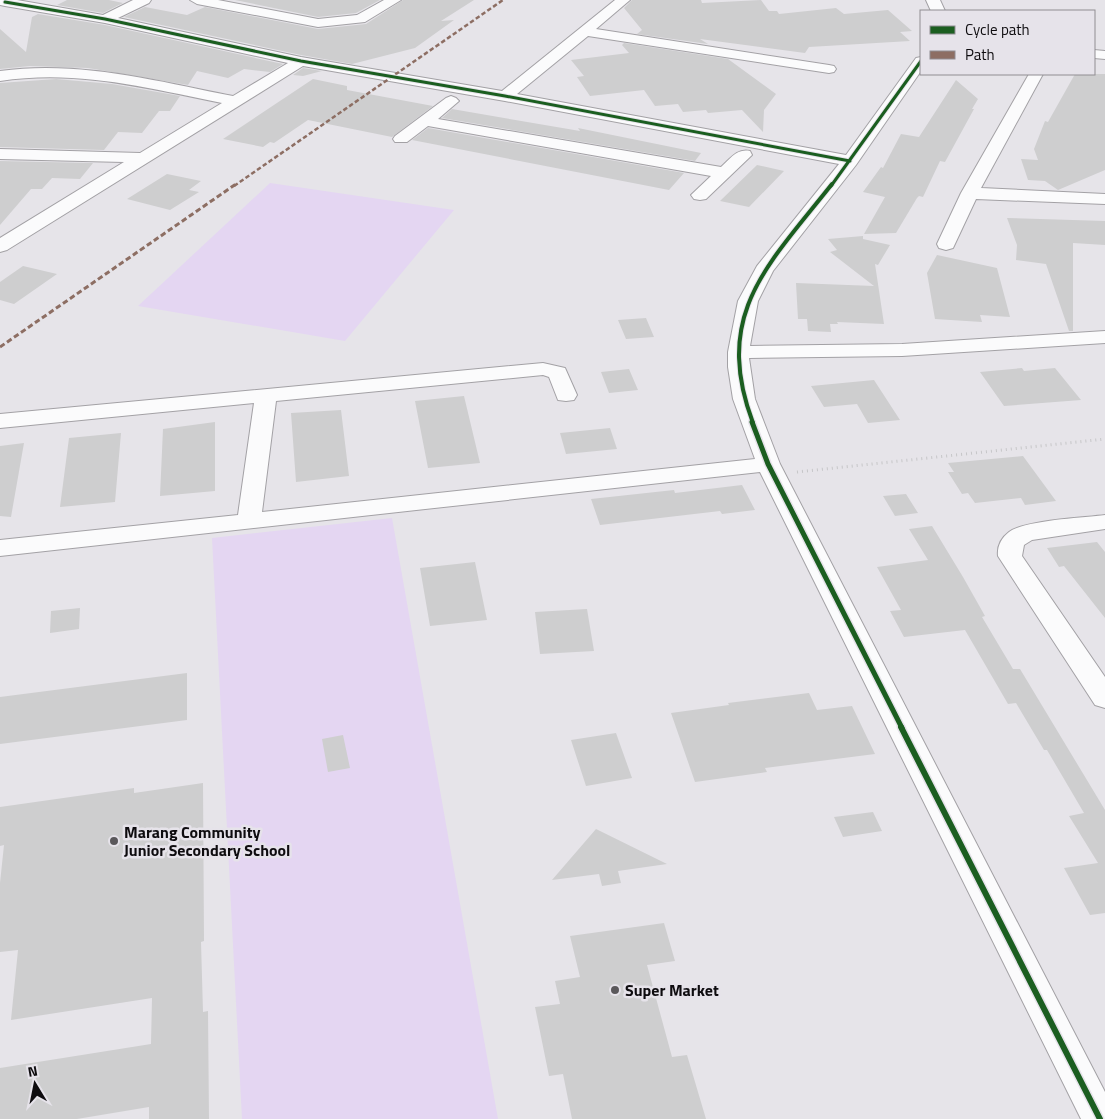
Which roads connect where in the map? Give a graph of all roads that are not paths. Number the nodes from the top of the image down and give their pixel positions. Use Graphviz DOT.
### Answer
graph roads {
  1 [pos="144,0"];
  2 [pos="197,0"];
  3 [pos="394,0"];
  4 [pos="623,0"];
  5 [pos="5,2"];
  6 [pos="105,20"];
  7 [pos="583,31"];
  8 [pos="301,60"];
  9 [pos="920,62"];
  10 [pos="829,69"];
  11 [pos="1035,75"];
  12 [pos="0,76"];
  13 [pos="505,96"];
  14 [pos="235,101"];
  15 [pos="452,101"];
  16 [pos="639,120"];
  17 [pos="424,121"];
  18 [pos="401,138"];
  19 [pos="0,154"];
  20 [pos="611,154"];
  21 [pos="744,154"];
  22 [pos="143,158"];
  23 [pos="850,161"];
  24 [pos="725,173"];
  25 [pos="970,193"];
  26 [pos="700,195"];
  27 [pos="1105,199"];
  28 [pos="946,244"];
  29 [pos="0,246"];
  30 [pos="1105,337"];
  31 [pos="738,352"];
  32 [pos="566,395"];
  33 [pos="266,396"];
  34 [pos="0,421"];
  35 [pos="771,469"];
  36 [pos="249,520"];
  37 [pos="1105,522"];
  38 [pos="0,548"];
  39 [pos="1105,698"];
  40 [pos="1100,1119"];
  1 -- 6 [label="street"];
  2 -- 3 [label="street"];
  4 -- 7 [label="street"];
  5 -- 6 [label="street"];
  6 -- 8 [label="street"];
  7 -- 10 [label="street"];
  7 -- 13 [label="street"];
  8 -- 13 [label="street"];
  8 -- 14 [label="street"];
  9 -- 23 [label="street"];
  11 -- 25 [label="street"];
  12 -- 14 [label="street"];
  13 -- 16 [label="street"];
  14 -- 22 [label="street"];
  15 -- 17 [label="street"];
  16 -- 20 [label="street"];
  16 -- 23 [label="street"];
  17 -- 18 [label="street"];
  17 -- 20 [label="street"];
  19 -- 22 [label="street"];
  20 -- 24 [label="street"];
  21 -- 24 [label="street"];
  22 -- 29 [label="street"];
  23 -- 31 [label="street"];
  24 -- 26 [label="street"];
  25 -- 27 [label="street"];
  25 -- 28 [label="street"];
  30 -- 31 [label="street"];
  31 -- 35 [label="street"];
  32 -- 33 [label="street"];
  33 -- 34 [label="street"];
  33 -- 36 [label="street"];
  35 -- 36 [label="street"];
  35 -- 40 [label="street"];
  36 -- 38 [label="street"];
  37 -- 39 [label="street"];
}
